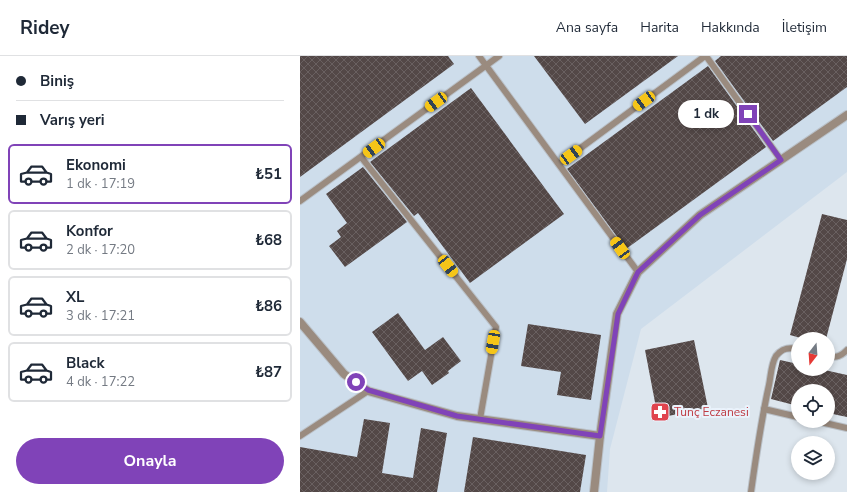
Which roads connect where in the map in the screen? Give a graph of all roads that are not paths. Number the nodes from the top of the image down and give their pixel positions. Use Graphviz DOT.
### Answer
graph roads {
  1 [pos="479,56"];
  2 [pos="499,56"];
  3 [pos="705,56"];
  4 [pos="486,65"];
  5 [pos="847,115"];
  6 [pos="361,157"];
  7 [pos="781,160"];
  8 [pos="559,164"];
  9 [pos="300,201"];
  10 [pos="638,272"];
  11 [pos="300,322"];
  12 [pos="791,347"];
  13 [pos="847,350"];
  14 [pos="835,358"];
  15 [pos="368,390"];
  16 [pos="764,409"];
  17 [pos="791,415"];
  18 [pos="480,419"];
  19 [pos="835,425"];
  20 [pos="847,428"];
  21 [pos="300,436"];
  22 [pos="600,436"];
  23 [pos="594,492"];
  24 [pos="751,492"];
  1 -- 4 [label="lane"];
  2 -- 4 [label="lane"];
  3 -- 7 [label="lane"];
  3 -- 8 [label="lane"];
  4 -- 6 [label="lane"];
  4 -- 8 [label="lane"];
  5 -- 7 [label="street"];
  6 -- 9 [label="lane"];
  6 -- 18 [label="lane"];
  7 -- 10 [label="street"];
  8 -- 10 [label="lane"];
  10 -- 22 [label="street"];
  11 -- 15 [label="street"];
  12 -- 16 [label="lane"];
  13 -- 14 [label="lane"];
  15 -- 18 [label="street"];
  15 -- 21 [label="lane"];
  16 -- 17 [label="lane"];
  16 -- 24 [label="lane"];
  18 -- 22 [label="street"];
  19 -- 20 [label="lane"];
  22 -- 23 [label="street"];
}
